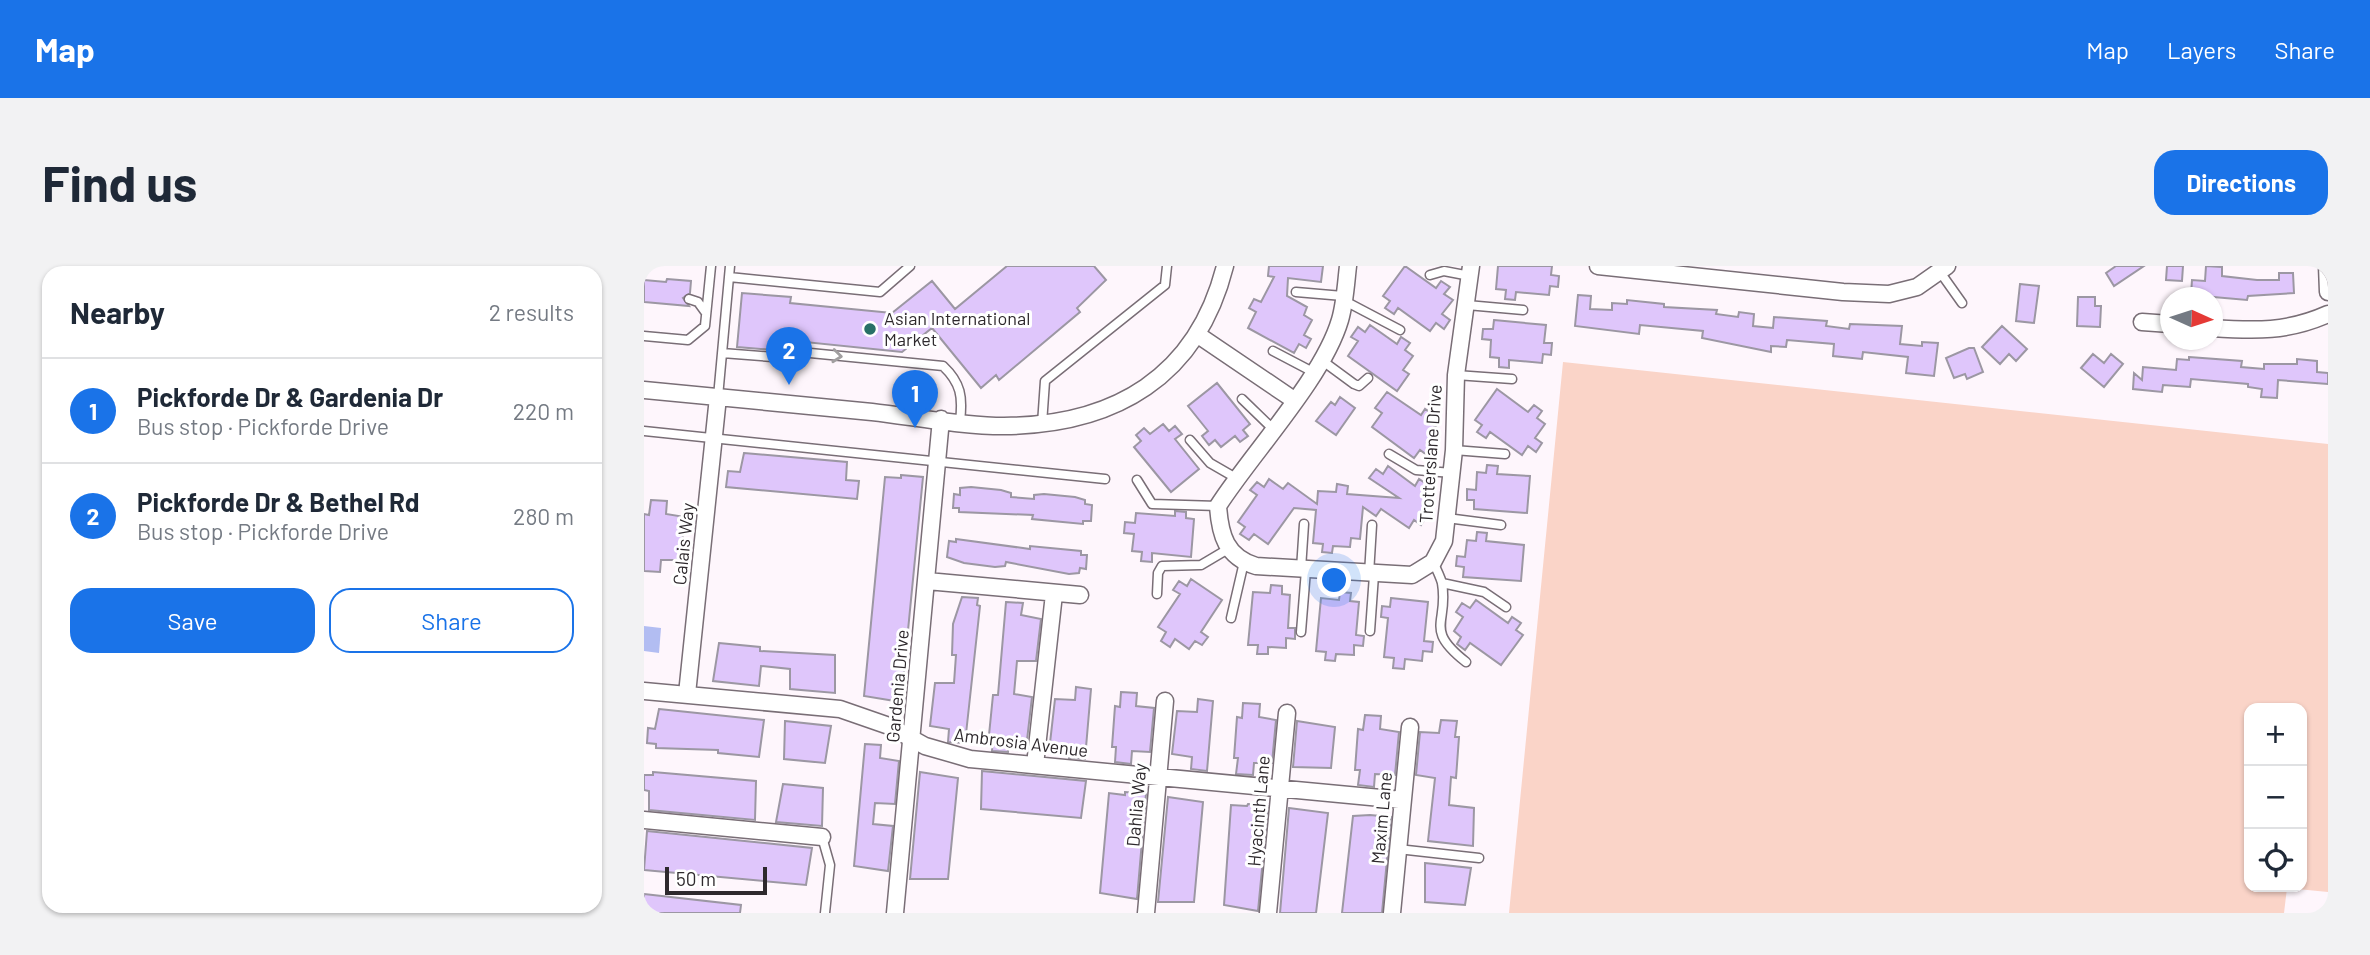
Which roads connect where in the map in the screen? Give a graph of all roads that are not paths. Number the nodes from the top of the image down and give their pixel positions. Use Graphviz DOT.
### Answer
graph roads {
  1 [pos="710,266"];
  2 [pos="730,266"];
  3 [pos="910,266"];
  4 [pos="1167,266"];
  5 [pos="1225,266"];
  6 [pos="1348,266"];
  7 [pos="1598,266"];
  8 [pos="2327,266"];
  9 [pos="1944,269"];
  10 [pos="1663,270"];
  11 [pos="1470,271"];
  12 [pos="1430,275"];
  13 [pos="729,277"];
  14 [pos="1296,292"];
  15 [pos="2328,292"];
  16 [pos="1343,298"];
  17 [pos="689,299"];
  18 [pos="1962,303"];
  19 [pos="1467,305"];
  20 [pos="1523,310"];
  21 [pos="706,313"];
  22 [pos="2328,314"];
  23 [pos="2142,322"];
  24 [pos="2160,323"];
  25 [pos="705,326"];
  26 [pos="724,328"];
  27 [pos="2223,329"];
  28 [pos="1400,330"];
  29 [pos="1198,335"];
  30 [pos="644,337"];
  31 [pos="1273,351"];
  32 [pos="722,353"];
  33 [pos="1317,365"];
  34 [pos="1456,375"];
  35 [pos="1368,378"];
  36 [pos="1513,379"];
  37 [pos="644,390"];
  38 [pos="718,397"];
  39 [pos="1242,399"];
  40 [pos="1294,400"];
  41 [pos="941,419"];
  42 [pos="960,421"];
  43 [pos="1042,424"];
  44 [pos="1273,429"];
  45 [pos="644,432"];
  46 [pos="714,439"];
  47 [pos="1190,440"];
  48 [pos="1454,450"];
  49 [pos="1389,454"];
  50 [pos="1505,454"];
  51 [pos="937,462"];
  52 [pos="1452,473"];
  53 [pos="1236,478"];
  54 [pos="1105,479"];
  55 [pos="1137,480"];
  56 [pos="1218,506"];
  57 [pos="1447,519"];
  58 [pos="1304,524"];
  59 [pos="1372,525"];
  60 [pos="1501,525"];
  61 [pos="1235,555"];
  62 [pos="1433,562"];
  63 [pos="1303,569"];
  64 [pos="1371,574"];
  65 [pos="927,581"];
  66 [pos="1441,583"];
  67 [pos="1054,594"];
  68 [pos="1157,594"];
  69 [pos="1080,595"];
  70 [pos="1506,607"];
  71 [pos="1231,618"];
  72 [pos="1370,631"];
  73 [pos="1301,632"];
  74 [pos="1466,662"];
  75 [pos="644,691"];
  76 [pos="687,694"];
  77 [pos="1165,701"];
  78 [pos="1287,713"];
  79 [pos="1410,727"];
  80 [pos="913,739"];
  81 [pos="1035,765"];
  82 [pos="1159,778"];
  83 [pos="1280,789"];
  84 [pos="1402,800"];
  85 [pos="644,820"];
  86 [pos="822,837"];
  87 [pos="1398,849"];
  88 [pos="1479,858"];
  89 [pos="824,913"];
  90 [pos="895,913"];
  91 [pos="1146,913"];
  92 [pos="1268,913"];
  93 [pos="1392,913"];
  1 -- 21 [label="lane"];
  2 -- 13 [label="lane"];
  3 -- 13 [label="lane"];
  4 -- 43 [label="lane"];
  5 -- 29 [label="street"];
  6 -- 16 [label="street"];
  7 -- 10 [label="street"];
  8 -- 15 [label="street"];
  9 -- 10 [label="street"];
  9 -- 18 [label="lane"];
  11 -- 12 [label="lane"];
  11 -- 19 [label="street, Trotterslane Drive"];
  13 -- 26 [label="lane"];
  14 -- 16 [label="lane"];
  16 -- 28 [label="lane"];
  16 -- 33 [label="street"];
  17 -- 21 [label="lane"];
  19 -- 20 [label="lane"];
  19 -- 34 [label="street, Trotterslane Drive"];
  21 -- 25 [label="lane"];
  22 -- 27 [label="street"];
  23 -- 24 [label="street"];
  25 -- 26 [label="lane"];
  25 -- 30 [label="lane"];
  26 -- 32 [label="lane"];
  29 -- 40 [label="street"];
  29 -- 43 [label="street"];
  31 -- 33 [label="lane"];
  32 -- 38 [label="lane"];
  32 -- 42 [label="lane, one-way"];
  33 -- 35 [label="lane"];
  33 -- 40 [label="street"];
  34 -- 36 [label="lane"];
  34 -- 48 [label="street, Trotterslane Drive"];
  37 -- 38 [label="street"];
  38 -- 41 [label="street"];
  38 -- 46 [label="street, Calais Way"];
  39 -- 44 [label="lane"];
  40 -- 44 [label="street"];
  41 -- 42 [label="street"];
  41 -- 51 [label="street, Gardenia Drive"];
  42 -- 43 [label="street"];
  44 -- 53 [label="street"];
  45 -- 46 [label="lane"];
  46 -- 51 [label="lane"];
  46 -- 76 [label="street, Calais Way"];
  47 -- 53 [label="lane"];
  48 -- 50 [label="lane"];
  48 -- 52 [label="street, Trotterslane Drive"];
  49 -- 52 [label="lane"];
  51 -- 54 [label="lane"];
  51 -- 65 [label="street, Gardenia Drive"];
  52 -- 57 [label="street, Trotterslane Drive"];
  53 -- 56 [label="street"];
  55 -- 56 [label="lane"];
  56 -- 61 [label="street"];
  57 -- 60 [label="lane"];
  57 -- 62 [label="street, Trotterslane Drive"];
  58 -- 63 [label="lane"];
  59 -- 64 [label="lane"];
  61 -- 63 [label="street"];
  61 -- 68 [label="lane"];
  61 -- 71 [label="lane"];
  62 -- 64 [label="street"];
  62 -- 66 [label="lane"];
  63 -- 64 [label="street"];
  63 -- 73 [label="lane"];
  64 -- 72 [label="lane"];
  65 -- 67 [label="street"];
  65 -- 80 [label="street, Gardenia Drive"];
  66 -- 70 [label="lane"];
  66 -- 74 [label="lane"];
  67 -- 69 [label="street"];
  67 -- 81 [label="street"];
  75 -- 76 [label="street, Ambrosia Avenue"];
  76 -- 80 [label="street, Ambrosia Avenue"];
  77 -- 82 [label="street, Dahlia Way"];
  78 -- 83 [label="street, Hyacinth Lane"];
  79 -- 84 [label="street, Maxim Lane"];
  80 -- 81 [label="street, Ambrosia Avenue"];
  80 -- 90 [label="street, Gardenia Drive"];
  81 -- 82 [label="street, Ambrosia Avenue"];
  82 -- 83 [label="street, Ambrosia Avenue"];
  82 -- 91 [label="street, Dahlia Way"];
  83 -- 84 [label="street, Ambrosia Avenue"];
  83 -- 92 [label="street, Hyacinth Lane"];
  84 -- 87 [label="street, Maxim Lane"];
  85 -- 86 [label="street"];
  86 -- 89 [label="lane"];
  87 -- 88 [label="lane"];
  87 -- 93 [label="street, Maxim Lane"];
}
